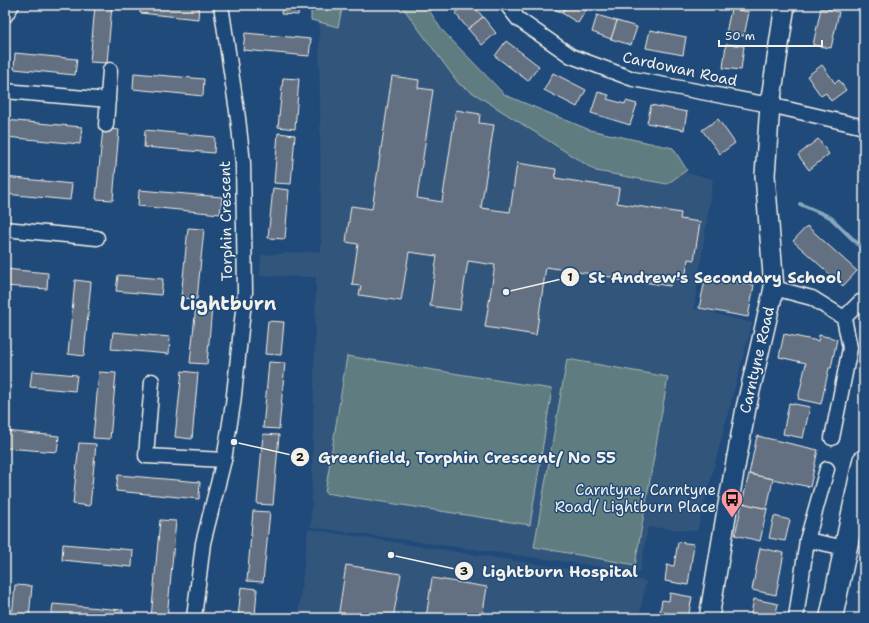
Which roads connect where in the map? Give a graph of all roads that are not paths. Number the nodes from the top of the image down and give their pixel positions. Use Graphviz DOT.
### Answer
graph roads {
  1 [pos="12,5"];
  2 [pos="221,5"];
  3 [pos="507,5"];
  4 [pos="785,5"];
  5 [pos="5,16"];
  6 [pos="110,70"];
  7 [pos="5,91"];
  8 [pos="108,100"];
  9 [pos="770,105"];
  10 [pos="106,125"];
  11 [pos="864,127"];
  12 [pos="5,229"];
  13 [pos="97,238"];
  14 [pos="774,288"];
  15 [pos="860,302"];
  16 [pos="844,318"];
  17 [pos="152,381"];
  18 [pos="832,438"];
  19 [pos="224,460"];
  20 [pos="864,461"];
  21 [pos="827,469"];
  22 [pos="807,540"];
  23 [pos="855,550"];
  24 [pos="194,618"];
  25 [pos="710,618"];
  26 [pos="796,618"];
  27 [pos="830,618"];
  1 -- 5 [label="street"];
  2 -- 19 [label="street, Torphin Crescent"];
  3 -- 9 [label="street, Cardowan Road"];
  4 -- 9 [label="street, Carntyne Road"];
  6 -- 8 [label="street"];
  7 -- 8 [label="street"];
  8 -- 10 [label="street"];
  9 -- 11 [label="street, Cardowan Road"];
  9 -- 14 [label="street, Carntyne Road"];
  12 -- 13 [label="street"];
  14 -- 16 [label="street"];
  14 -- 25 [label="street, Carntyne Road"];
  15 -- 16 [label="street"];
  16 -- 18 [label="street"];
  17 -- 19 [label="street"];
  19 -- 24 [label="street, Torphin Crescent"];
  20 -- 23 [label="main road"];
  21 -- 22 [label="street"];
  22 -- 23 [label="street"];
  22 -- 26 [label="street"];
  23 -- 27 [label="main road"];
}
